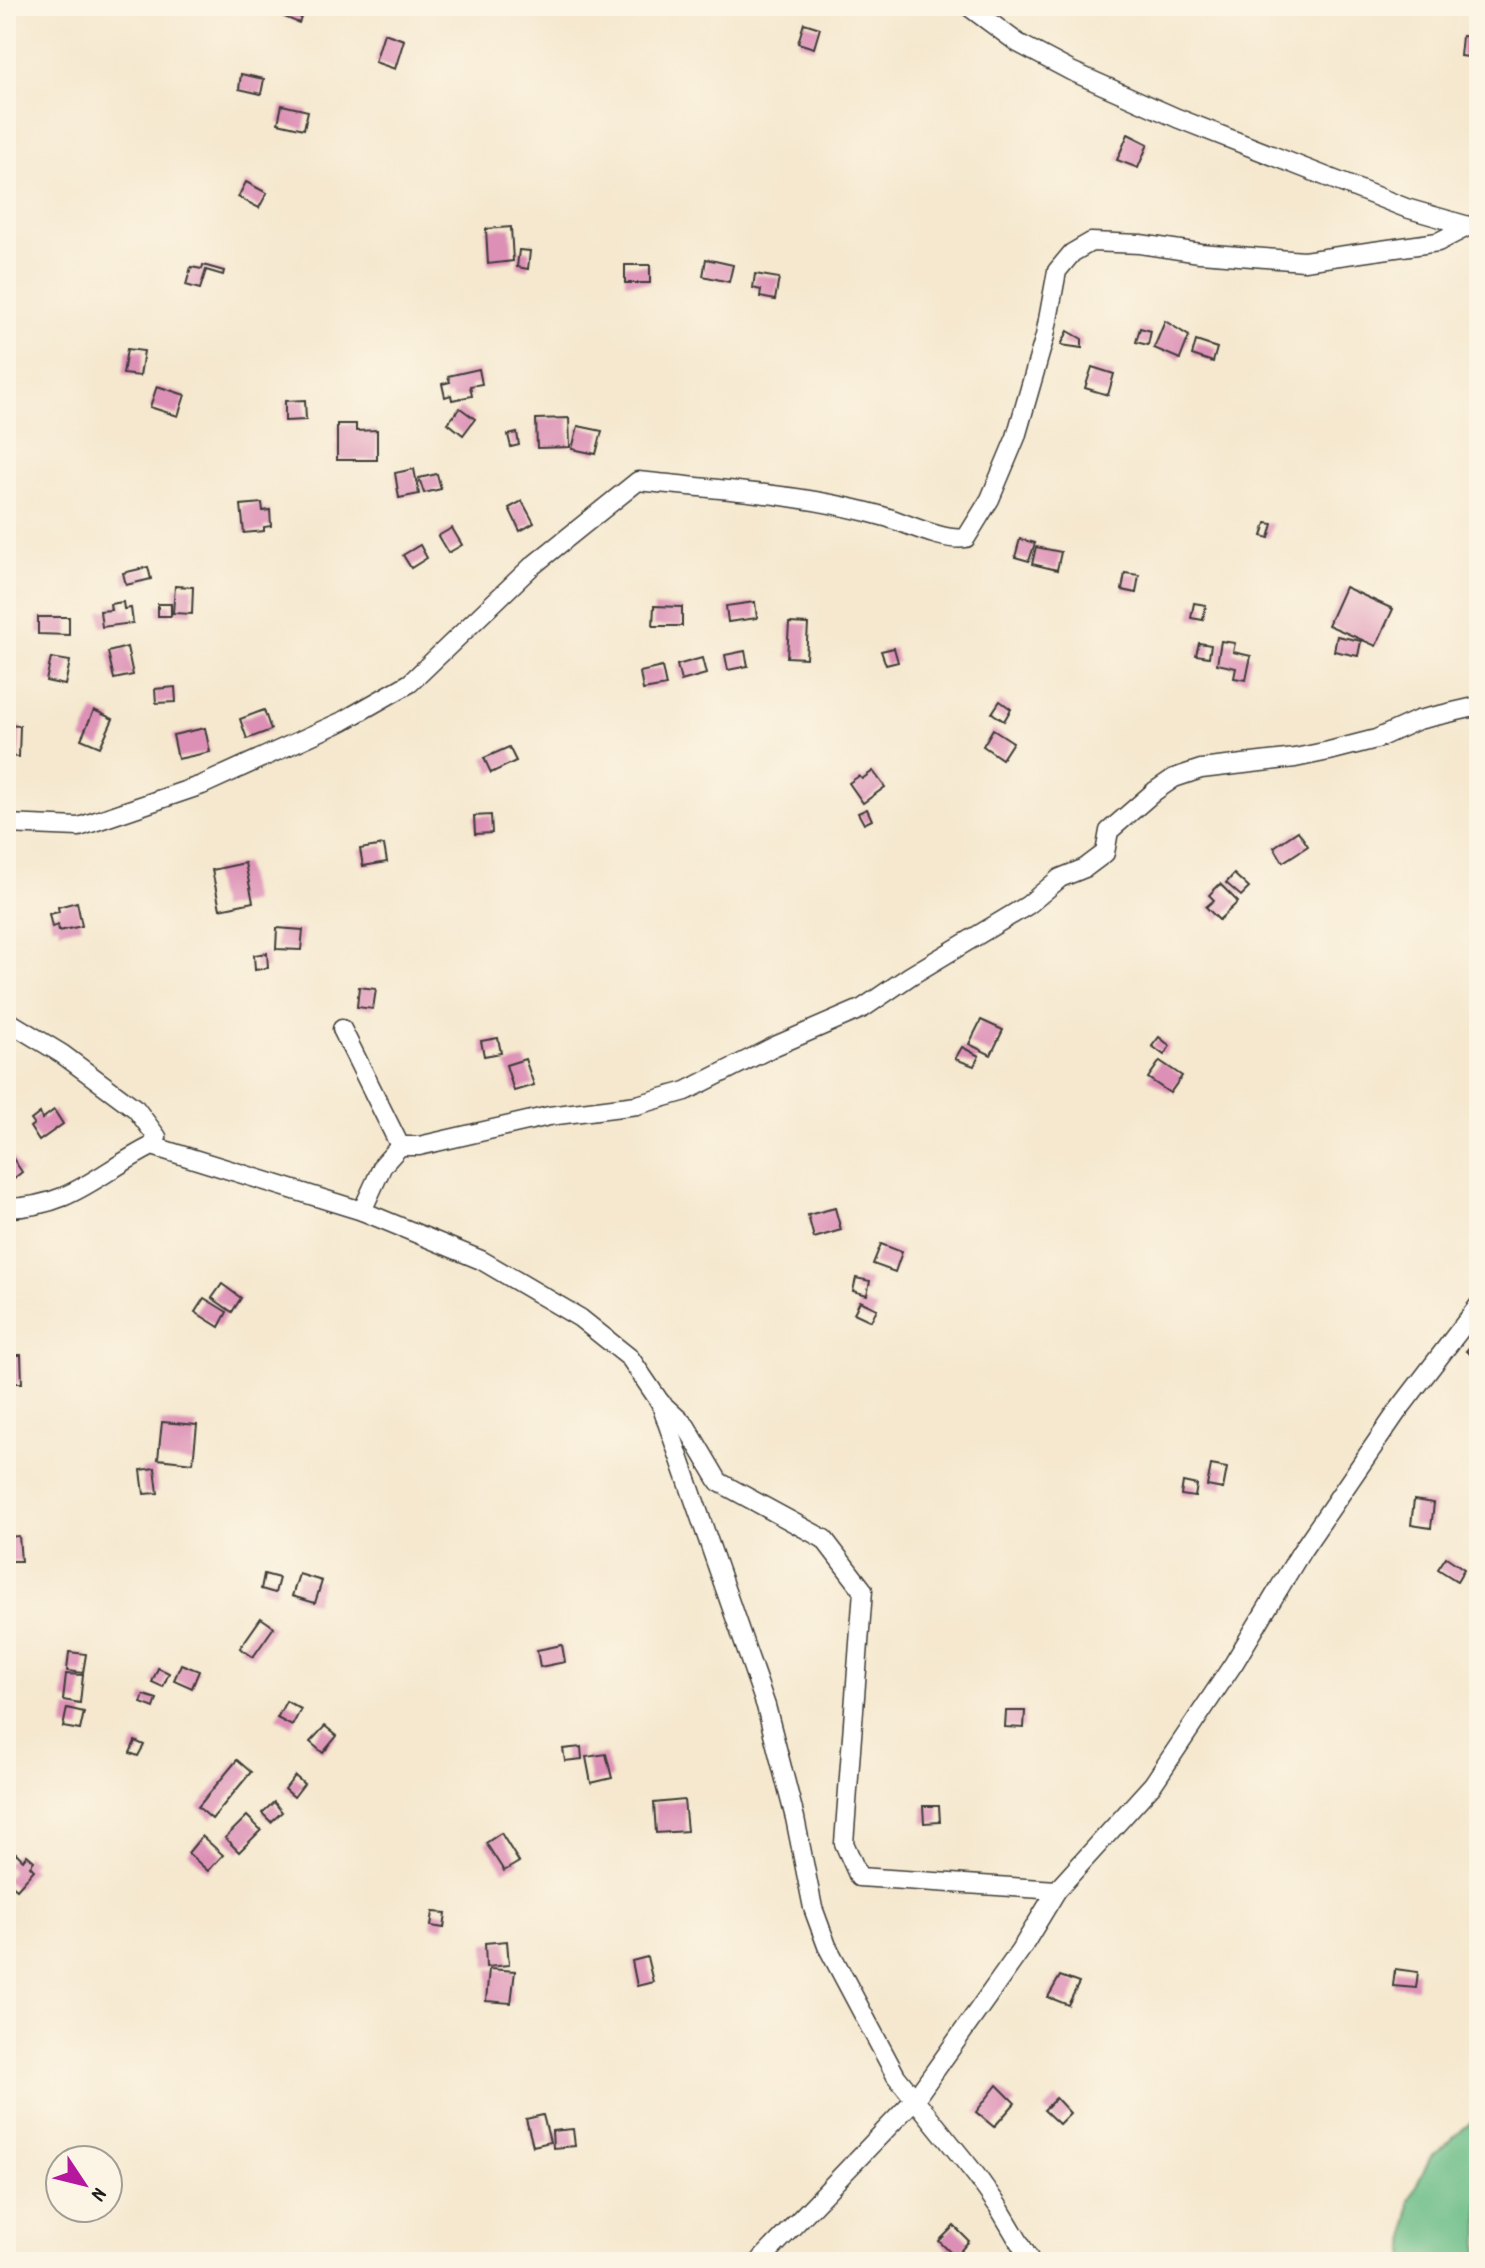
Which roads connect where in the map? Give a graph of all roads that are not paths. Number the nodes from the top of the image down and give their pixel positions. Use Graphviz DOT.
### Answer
graph roads {
  1 [pos="968,6"];
  2 [pos="1474,227"];
  3 [pos="1479,706"];
  4 [pos="6,824"];
  5 [pos="6,1020"];
  6 [pos="342,1029"];
  7 [pos="152,1146"];
  8 [pos="400,1146"];
  9 [pos="6,1208"];
  10 [pos="362,1211"];
  11 [pos="1479,1305"];
  12 [pos="660,1402"];
  13 [pos="1057,1890"];
  14 [pos="915,2099"];
  15 [pos="759,2262"];
  16 [pos="1031,2262"];
  1 -- 2 [label="street"];
  2 -- 4 [label="street"];
  3 -- 8 [label="street"];
  5 -- 7 [label="street"];
  6 -- 8 [label="street"];
  7 -- 9 [label="street"];
  7 -- 10 [label="street"];
  8 -- 10 [label="street"];
  10 -- 12 [label="street"];
  11 -- 13 [label="street"];
  12 -- 13 [label="street"];
  12 -- 14 [label="street"];
  13 -- 14 [label="street"];
  14 -- 15 [label="street"];
  14 -- 16 [label="street"];
}
